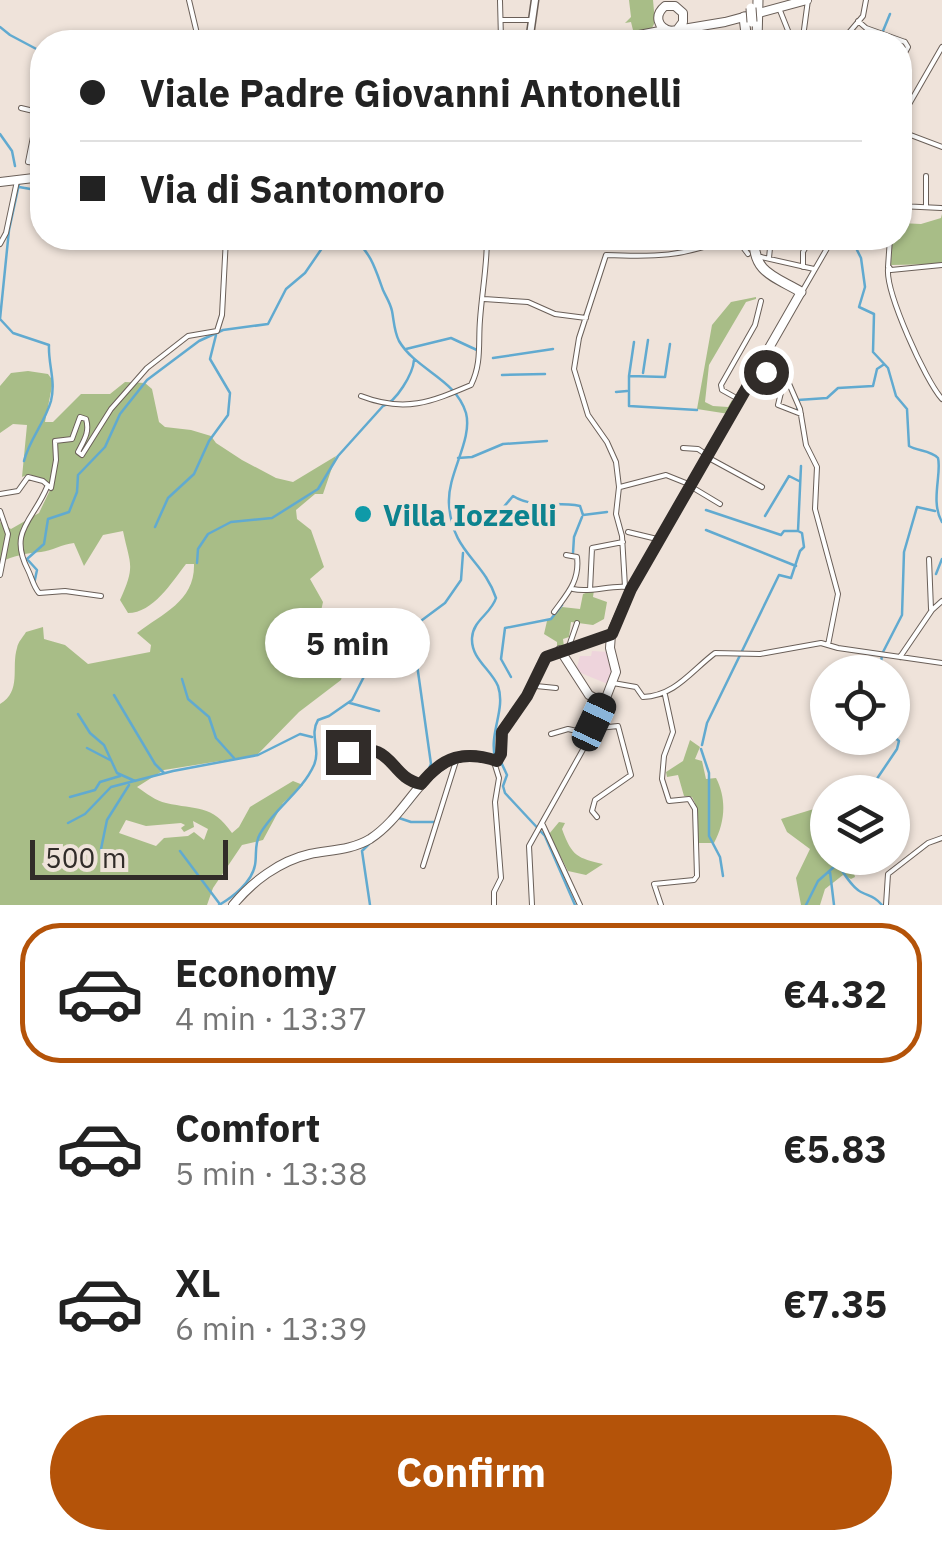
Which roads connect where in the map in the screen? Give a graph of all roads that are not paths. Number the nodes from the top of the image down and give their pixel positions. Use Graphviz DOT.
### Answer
graph roads {
  1 [pos="189,0"];
  2 [pos="535,0"];
  3 [pos="655,0"];
  4 [pos="682,0"];
  5 [pos="808,0"];
  6 [pos="866,0"];
  7 [pos="500,1"];
  8 [pos="796,3"];
  9 [pos="778,7"];
  10 [pos="753,12"];
  11 [pos="807,12"];
  12 [pos="683,15"];
  13 [pos="658,19"];
  14 [pos="501,20"];
  15 [pos="532,20"];
  16 [pos="858,22"];
  17 [pos="702,26"];
  18 [pos="196,30"];
  19 [pos="502,30"];
  20 [pos="531,30"];
  21 [pos="653,30"];
  22 [pos="665,30"];
  23 [pos="677,30"];
  24 [pos="788,30"];
  25 [pos="806,30"];
  26 [pos="851,30"];
  27 [pos="872,30"];
  28 [pos="942,48"];
  29 [pos="912,99"];
  30 [pos="21,108"];
  31 [pos="30,110"];
  32 [pos="912,136"];
  33 [pos="942,148"];
  34 [pos="926,176"];
  35 [pos="30,178"];
  36 [pos="17,180"];
  37 [pos="0,182"];
  38 [pos="912,207"];
  39 [pos="926,208"];
  40 [pos="942,208"];
  41 [pos="0,244"];
  42 [pos="225,250"];
  43 [pos="487,250"];
  44 [pos="697,250"];
  45 [pos="745,250"];
  46 [pos="754,250"];
  47 [pos="770,250"];
  48 [pos="803,250"];
  49 [pos="826,250"];
  50 [pos="890,250"];
  51 [pos="748,254"];
  52 [pos="757,256"];
  53 [pos="769,259"];
  54 [pos="942,265"];
  55 [pos="803,266"];
  56 [pos="814,269"];
  57 [pos="890,269"];
  58 [pos="801,292"];
  59 [pos="484,300"];
  60 [pos="761,301"];
  61 [pos="586,318"];
  62 [pos="758,368"];
  63 [pos="784,376"];
  64 [pos="361,396"];
  65 [pos="942,399"];
  66 [pos="740,400"];
  67 [pos="801,414"];
  68 [pos="683,448"];
  69 [pos="708,456"];
  70 [pos="691,486"];
  71 [pos="47,487"];
  72 [pos="619,487"];
  73 [pos="762,487"];
  74 [pos="0,494"];
  75 [pos="720,504"];
  76 [pos="0,511"];
  77 [pos="628,532"];
  78 [pos="660,540"];
  79 [pos="623,542"];
  80 [pos="566,555"];
  81 [pos="929,559"];
  82 [pos="0,575"];
  83 [pos="573,588"];
  84 [pos="628,588"];
  85 [pos="590,590"];
  86 [pos="101,596"];
  87 [pos="942,601"];
  88 [pos="932,610"];
  89 [pos="554,612"];
  90 [pos="577,623"];
  91 [pos="612,634"];
  92 [pos="828,645"];
  93 [pos="564,650"];
  94 [pos="888,655"];
  95 [pos="901,655"];
  96 [pos="910,658"];
  97 [pos="942,663"];
  98 [pos="613,682"];
  99 [pos="532,685"];
  100 [pos="556,688"];
  101 [pos="665,694"];
  102 [pos="604,702"];
  103 [pos="552,734"];
  104 [pos="590,734"];
  105 [pos="348,752"];
  106 [pos="457,757"];
  107 [pos="497,760"];
  108 [pos="421,784"];
  109 [pos="598,817"];
  110 [pos="539,826"];
  111 [pos="942,838"];
  112 [pos="423,866"];
  113 [pos="233,905"];
  114 [pos="494,905"];
  115 [pos="532,905"];
  116 [pos="580,905"];
  117 [pos="661,905"];
  118 [pos="886,905"];
  1 -- 18 [label="street"];
  2 -- 15 [label="street"];
  3 -- 13 [label="main road"];
  4 -- 12 [label="main road"];
  5 -- 8 [label="main road"];
  5 -- 11 [label="street"];
  6 -- 16 [label="street"];
  7 -- 14 [label="street"];
  8 -- 9 [label="main road"];
  8 -- 11 [label="street"];
  9 -- 10 [label="main road"];
  9 -- 24 [label="street"];
  10 -- 17 [label="main road"];
  11 -- 25 [label="street"];
  12 -- 13 [label="main road"];
  12 -- 17 [label="main road"];
  12 -- 23 [label="main road"];
  13 -- 21 [label="main road"];
  13 -- 22 [label="main road"];
  14 -- 15 [label="street"];
  14 -- 19 [label="street"];
  15 -- 20 [label="street"];
  16 -- 26 [label="street"];
  16 -- 27 [label="street"];
  17 -- 23 [label="main road"];
  22 -- 23 [label="main road"];
  28 -- 29 [label="street"];
  30 -- 31 [label="street"];
  32 -- 33 [label="street"];
  34 -- 39 [label="street"];
  35 -- 36 [label="main road"];
  36 -- 37 [label="main road"];
  36 -- 41 [label="street"];
  38 -- 39 [label="street"];
  39 -- 40 [label="street"];
  42 -- 71 [label="street"];
  43 -- 59 [label="street"];
  44 -- 61 [label="street"];
  45 -- 51 [label="street"];
  46 -- 58 [label="main road"];
  47 -- 53 [label="street"];
  48 -- 55 [label="street"];
  49 -- 56 [label="street"];
  50 -- 57 [label="street"];
  52 -- 53 [label="street"];
  53 -- 55 [label="street"];
  54 -- 57 [label="street"];
  55 -- 56 [label="street"];
  56 -- 58 [label="street"];
  57 -- 65 [label="street"];
  58 -- 62 [label="main road"];
  59 -- 61 [label="street"];
  59 -- 64 [label="street"];
  60 -- 66 [label="street"];
  61 -- 72 [label="street"];
  62 -- 63 [label="street"];
  62 -- 66 [label="main road"];
  63 -- 67 [label="street"];
  63 -- 67 [label="street"];
  66 -- 69 [label="main road"];
  67 -- 92 [label="street"];
  68 -- 69 [label="street"];
  69 -- 70 [label="main road"];
  69 -- 73 [label="street"];
  70 -- 72 [label="street"];
  70 -- 75 [label="street"];
  70 -- 78 [label="main road"];
  71 -- 74 [label="street"];
  71 -- 86 [label="street"];
  72 -- 79 [label="street"];
  76 -- 82 [label="street"];
  77 -- 78 [label="street"];
  78 -- 84 [label="main road"];
  79 -- 84 [label="street"];
  79 -- 85 [label="street"];
  80 -- 83 [label="street"];
  81 -- 88 [label="street"];
  83 -- 85 [label="street"];
  83 -- 89 [label="street"];
  84 -- 85 [label="street"];
  84 -- 91 [label="main road"];
  87 -- 88 [label="street"];
  88 -- 95 [label="street"];
  90 -- 93 [label="street"];
  91 -- 93 [label="main road"];
  91 -- 98 [label="main road"];
  92 -- 94 [label="street"];
  92 -- 101 [label="street"];
  93 -- 99 [label="main road"];
  93 -- 102 [label="main road"];
  96 -- 97 [label="street"];
  98 -- 101 [label="street"];
  98 -- 102 [label="main road"];
  99 -- 100 [label="street"];
  99 -- 107 [label="main road"];
  101 -- 117 [label="street"];
  102 -- 104 [label="street"];
  103 -- 104 [label="street"];
  104 -- 109 [label="street"];
  104 -- 110 [label="street"];
  105 -- 108 [label="street"];
  106 -- 107 [label="main road"];
  106 -- 108 [label="main road"];
  106 -- 112 [label="street"];
  107 -- 114 [label="street"];
  108 -- 113 [label="main road"];
  110 -- 115 [label="street"];
  110 -- 116 [label="street"];
  111 -- 118 [label="street"];
}
